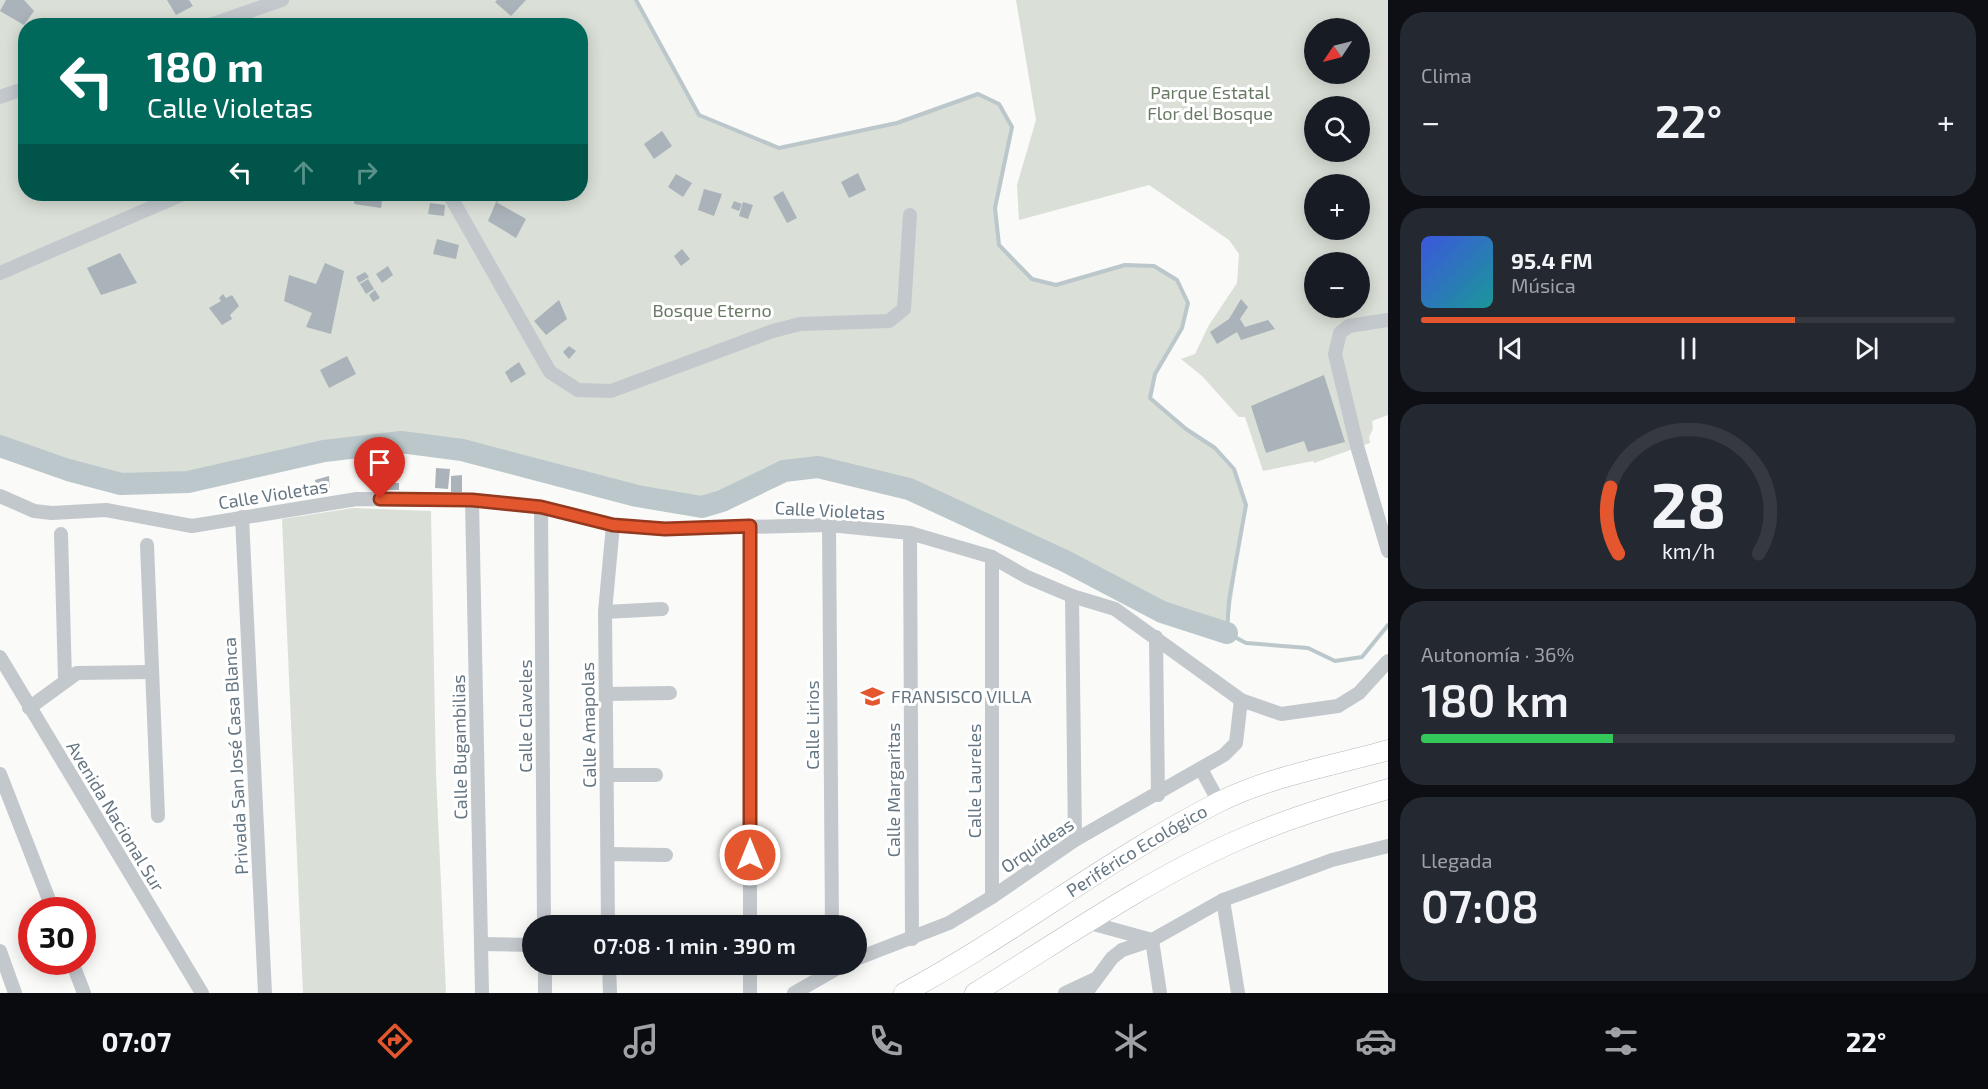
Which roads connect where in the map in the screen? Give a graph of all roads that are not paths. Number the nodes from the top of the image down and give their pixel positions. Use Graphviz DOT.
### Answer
graph roads {
  1 [pos="282,0"];
  2 [pos="230,18"];
  3 [pos="18,91"];
  4 [pos="0,97"];
  5 [pos="167,201"];
  6 [pos="453,201"];
  7 [pos="910,215"];
  8 [pos="0,273"];
  9 [pos="1388,320"];
  10 [pos="0,496"];
  11 [pos="472,500"];
  12 [pos="541,507"];
  13 [pos="242,517"];
  14 [pos="613,525"];
  15 [pos="829,525"];
  16 [pos="750,526"];
  17 [pos="910,533"];
  18 [pos="61,534"];
  19 [pos="147,545"];
  20 [pos="1388,551"];
  21 [pos="992,557"];
  22 [pos="1072,596"];
  23 [pos="662,609"];
  24 [pos="605,612"];
  25 [pos="1156,637"];
  26 [pos="0,657"];
  27 [pos="1388,661"];
  28 [pos="151,672"];
  29 [pos="65,680"];
  30 [pos="669,693"];
  31 [pos="606,694"];
  32 [pos="1241,700"];
  33 [pos="29,708"];
  34 [pos="1388,750"];
  35 [pos="1201,769"];
  36 [pos="0,774"];
  37 [pos="607,775"];
  38 [pos="656,775"];
  39 [pos="1388,789"];
  40 [pos="1158,795"];
  41 [pos="1219,802"];
  42 [pos="158,816"];
  43 [pos="1075,840"];
  44 [pos="1388,846"];
  45 [pos="608,854"];
  46 [pos="666,855"];
  47 [pos="47,897"];
  48 [pos="992,897"];
  49 [pos="1223,900"];
  50 [pos="544,915"];
  51 [pos="608,915"];
  52 [pos="750,915"];
  53 [pos="832,915"];
  54 [pos="1090,922"];
  55 [pos="912,939"];
  56 [pos="1152,940"];
  57 [pos="481,944"];
  58 [pos="522,945"];
  59 [pos="0,951"];
  60 [pos="867,955"];
  61 [pos="77,975"];
  62 [pos="545,975"];
  63 [pos="609,975"];
  64 [pos="750,975"];
  65 [pos="826,975"];
  66 [pos="1096,978"];
  67 [pos="15,993"];
  68 [pos="84,993"];
  69 [pos="202,993"];
  70 [pos="265,993"];
  71 [pos="482,993"];
  72 [pos="545,993"];
  73 [pos="610,993"];
  74 [pos="750,993"];
  75 [pos="794,993"];
  76 [pos="904,993"];
  77 [pos="975,993"];
  78 [pos="1065,993"];
  79 [pos="1086,993"];
  80 [pos="1160,993"];
  81 [pos="1238,993"];
  1 -- 2 [label="street"];
  3 -- 4 [label="street"];
  5 -- 8 [label="street"];
  6 -- 7 [label="street"];
  9 -- 20 [label="street"];
  10 -- 13 [label="street, Calle Violetas"];
  11 -- 12 [label="street, Calle Violetas"];
  11 -- 13 [label="street, Calle Violetas"];
  11 -- 57 [label="street, Calle Bugambilias"];
  12 -- 14 [label="street, Calle Violetas"];
  12 -- 50 [label="street, Calle Claveles"];
  13 -- 70 [label="street, Privada San José Casa Blanca"];
  14 -- 16 [label="street, Calle Violetas"];
  14 -- 24 [label="street, Calle Amapolas"];
  15 -- 16 [label="street, Calle Violetas"];
  15 -- 17 [label="street, Calle Violetas"];
  15 -- 53 [label="street, Calle Lirios"];
  16 -- 52 [label="street"];
  17 -- 21 [label="street, Calle Violetas"];
  17 -- 55 [label="street, Calle Margaritas"];
  18 -- 29 [label="street"];
  19 -- 28 [label="street"];
  21 -- 22 [label="street, Calle Violetas"];
  21 -- 48 [label="street, Calle Laureles"];
  22 -- 25 [label="street, Calle Violetas"];
  22 -- 43 [label="street"];
  23 -- 24 [label="street"];
  24 -- 31 [label="street, Calle Amapolas"];
  25 -- 32 [label="street, Calle Violetas"];
  25 -- 40 [label="street"];
  26 -- 33 [label="street, Avenida Nacional Sur"];
  27 -- 32 [label="street, Calle Violetas"];
  28 -- 29 [label="street"];
  28 -- 42 [label="street"];
  29 -- 33 [label="street"];
  30 -- 31 [label="street"];
  31 -- 37 [label="street, Calle Amapolas"];
  32 -- 35 [label="street, Orquídeas"];
  33 -- 69 [label="street, Avenida Nacional Sur"];
  34 -- 41 [label="highway, Periférico Ecológico"];
  35 -- 40 [label="street, Orquídeas"];
  35 -- 41 [label="street"];
  36 -- 47 [label="street"];
  37 -- 38 [label="street"];
  37 -- 45 [label="street, Calle Amapolas"];
  39 -- 54 [label="highway, Periférico Ecológico"];
  40 -- 43 [label="street, Orquídeas"];
  41 -- 76 [label="highway, Periférico Ecológico"];
  43 -- 48 [label="street, Orquídeas"];
  44 -- 49 [label="street"];
  45 -- 46 [label="street"];
  45 -- 51 [label="street, Calle Amapolas"];
  48 -- 55 [label="street, Orquídeas"];
  49 -- 56 [label="street"];
  49 -- 81 [label="street"];
  54 -- 56 [label="street"];
  54 -- 77 [label="highway, Periférico Ecológico"];
  55 -- 60 [label="street, Orquídeas"];
  56 -- 66 [label="street"];
  56 -- 80 [label="street"];
  57 -- 58 [label="street"];
  57 -- 71 [label="street, Calle Bugambilias"];
  59 -- 67 [label="street"];
  61 -- 68 [label="street"];
  62 -- 72 [label="street"];
  63 -- 73 [label="street"];
  64 -- 74 [label="street"];
  65 -- 75 [label="street"];
  66 -- 78 [label="street"];
  66 -- 79 [label="street"];
}
